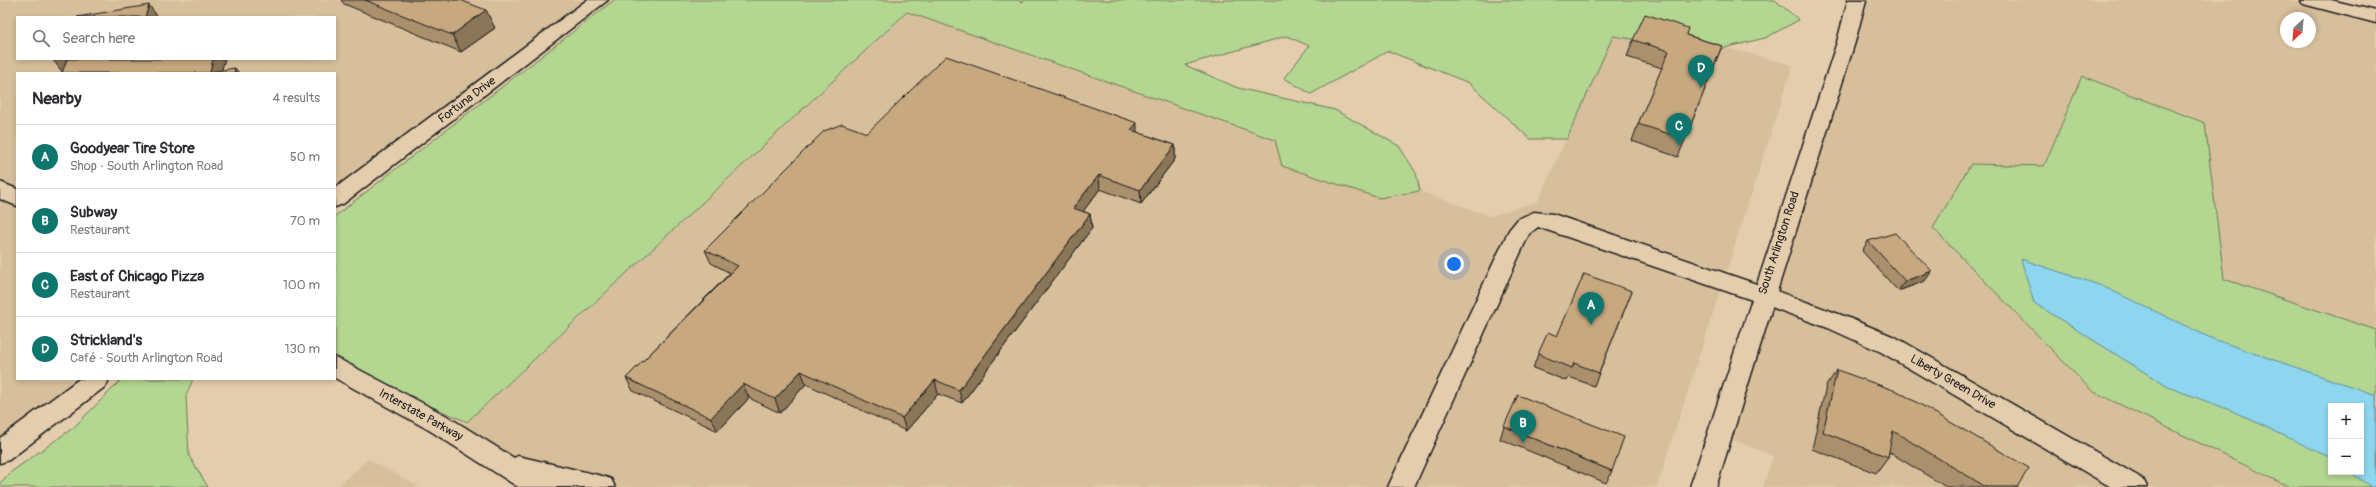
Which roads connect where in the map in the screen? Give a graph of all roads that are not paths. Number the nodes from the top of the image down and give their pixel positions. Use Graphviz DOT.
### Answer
graph roads {
  1 [pos="599,0"];
  2 [pos="1857,0"];
  3 [pos="2309,0"];
  4 [pos="2376,17"];
  5 [pos="0,190"];
  6 [pos="16,198"];
  7 [pos="336,198"];
  8 [pos="1763,295"];
  9 [pos="336,369"];
  10 [pos="96,380"];
  11 [pos="0,452"];
  12 [pos="505,464"];
  13 [pos="539,487"];
  14 [pos="602,487"];
  15 [pos="1401,487"];
  16 [pos="1702,487"];
  17 [pos="2134,487"];
  1 -- 7 [label="street, Fortuna Drive"];
  2 -- 8 [label="street, South Arlington Road"];
  3 -- 4 [label="street"];
  5 -- 6 [label="street"];
  8 -- 15 [label="street, Liberty Green Drive"];
  8 -- 16 [label="street, South Arlington Road"];
  8 -- 17 [label="street, Liberty Green Drive"];
  9 -- 12 [label="street, Interstate Parkway"];
  10 -- 11 [label="street"];
  12 -- 13 [label="street, Interstate Parkway"];
  12 -- 14 [label="street, Interstate Parkway"];
}
